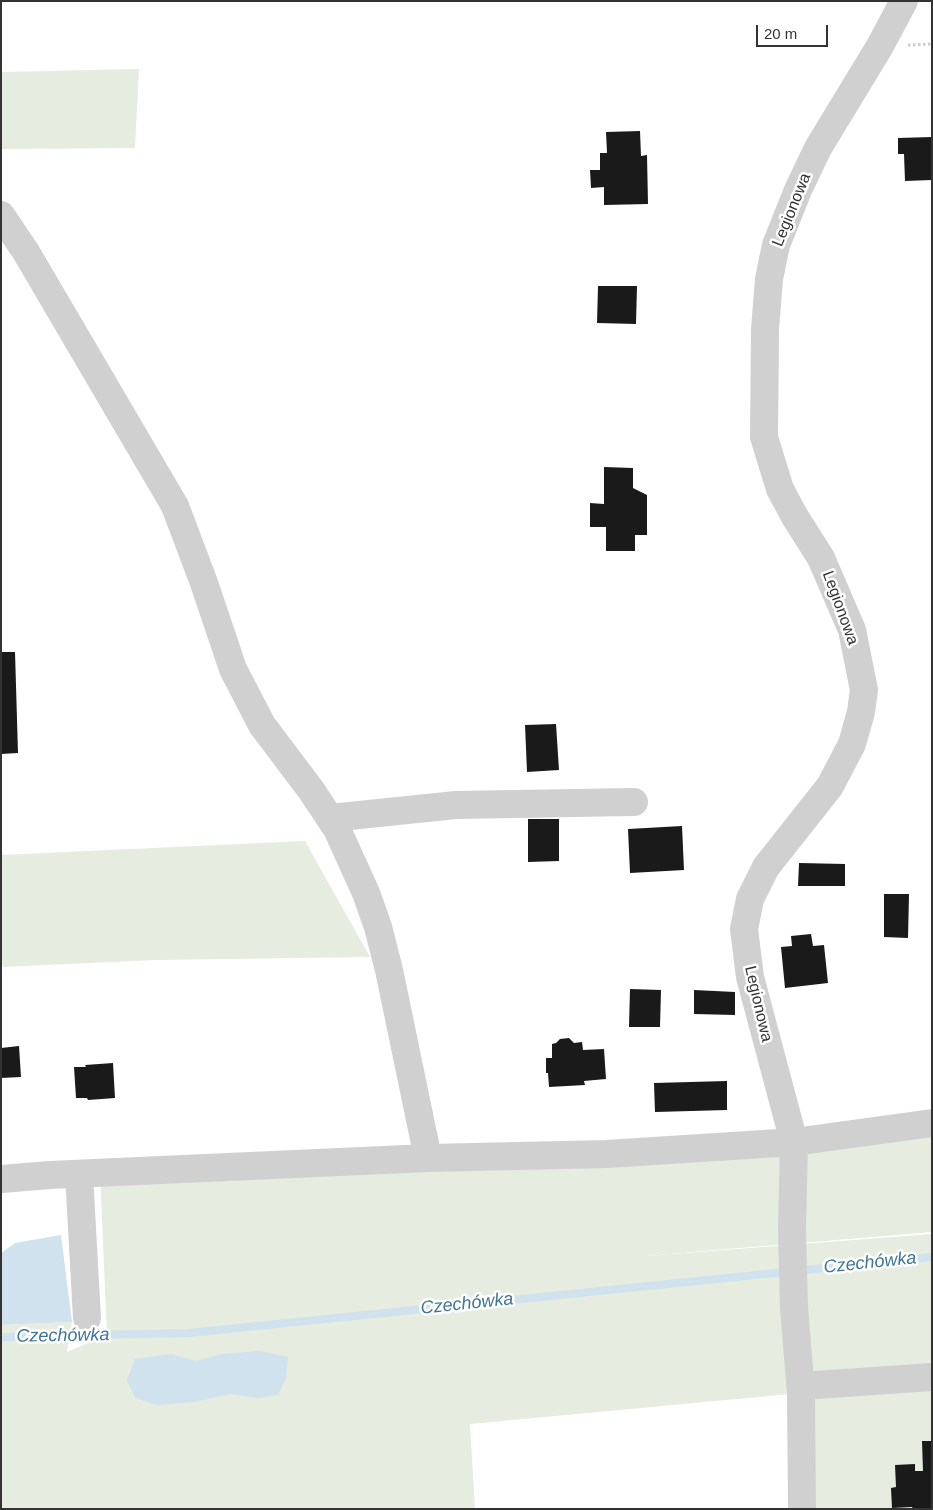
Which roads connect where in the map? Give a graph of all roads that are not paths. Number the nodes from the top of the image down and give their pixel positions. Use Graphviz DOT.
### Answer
graph roads {
  1 [pos="904,1"];
  2 [pos="1,215"];
  3 [pos="634,802"];
  4 [pos="330,818"];
  5 [pos="932,1123"];
  6 [pos="794,1142"];
  7 [pos="428,1158"];
  8 [pos="78,1174"];
  9 [pos="1,1179"];
  10 [pos="87,1318"];
  11 [pos="932,1377"];
  12 [pos="801,1386"];
  13 [pos="802,1509"];
  1 -- 6 [label="street, Legionowa"];
  2 -- 4 [label="street"];
  3 -- 4 [label="street"];
  4 -- 7 [label="street"];
  5 -- 6 [label="street"];
  6 -- 7 [label="street"];
  6 -- 12 [label="street, Legionowa"];
  7 -- 8 [label="street"];
  8 -- 9 [label="street"];
  8 -- 10 [label="street"];
  11 -- 12 [label="street"];
  12 -- 13 [label="street, Legionowa"];
}
